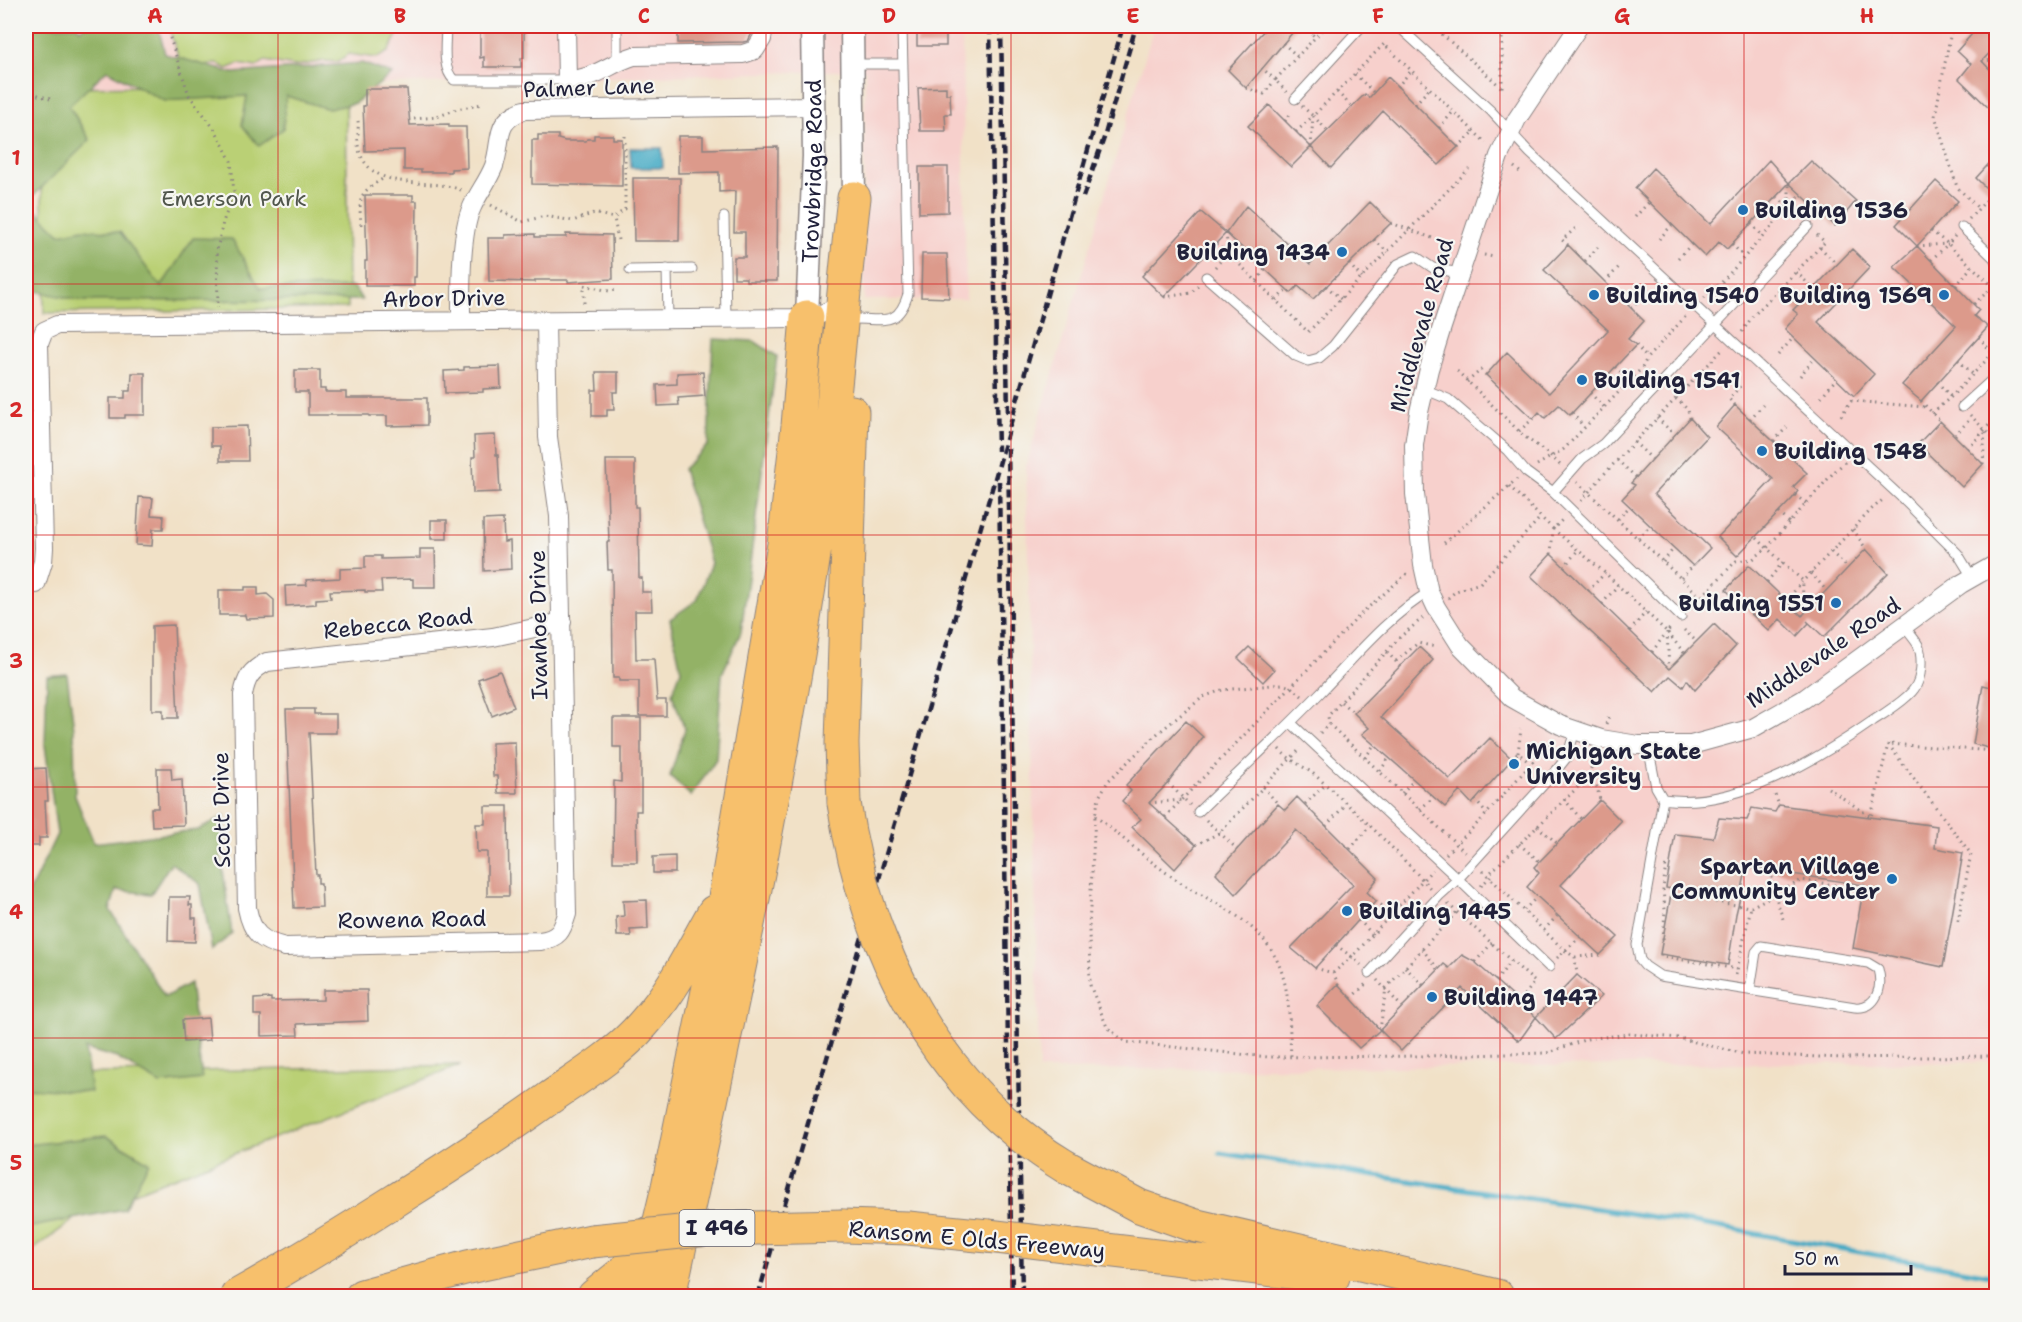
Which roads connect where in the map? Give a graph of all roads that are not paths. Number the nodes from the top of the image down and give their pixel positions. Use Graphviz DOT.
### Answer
graph roads {
  1 [pos="446,26"];
  2 [pos="566,26"];
  3 [pos="617,26"];
  4 [pos="764,26"];
  5 [pos="812,26"];
  6 [pos="844,26"];
  7 [pos="852,26"];
  8 [pos="902,26"];
  9 [pos="1362,26"];
  10 [pos="1398,26"];
  11 [pos="1579,26"];
  12 [pos="617,61"];
  13 [pos="852,64"];
  14 [pos="903,64"];
  15 [pos="567,81"];
  16 [pos="852,94"];
  17 [pos="1295,99"];
  18 [pos="814,106"];
  19 [pos="1510,133"];
  20 [pos="854,198"];
  21 [pos="724,217"];
  22 [pos="1808,226"];
  23 [pos="1962,227"];
  24 [pos="1996,260"];
  25 [pos="667,269"];
  26 [pos="692,269"];
  27 [pos="630,270"];
  28 [pos="1459,273"];
  29 [pos="1206,277"];
  30 [pos="848,311"];
  31 [pos="807,317"];
  32 [pos="726,318"];
  33 [pos="668,319"];
  34 [pos="461,321"];
  35 [pos="546,321"];
  36 [pos="1716,324"];
  37 [pos="1996,376"];
  38 [pos="1424,389"];
  39 [pos="1962,407"];
  40 [pos="1552,492"];
  41 [pos="1996,564"];
  42 [pos="1972,577"];
  43 [pos="36,584"];
  44 [pos="1433,599"];
  45 [pos="1679,620"];
  46 [pos="562,622"];
  47 [pos="1904,626"];
  48 [pos="245,680"];
  49 [pos="1291,723"];
  50 [pos="1567,728"];
  51 [pos="1648,746"];
  52 [pos="1663,799"];
  53 [pos="1198,812"];
  54 [pos="1458,879"];
  55 [pos="725,892"];
  56 [pos="563,929"];
  57 [pos="260,937"];
  58 [pos="729,955"];
  59 [pos="1549,967"];
  60 [pos="1372,975"];
  61 [pos="1750,990"];
  62 [pos="668,1187"];
  63 [pos="237,1296"];
  64 [pos="362,1296"];
  65 [pos="594,1296"];
  66 [pos="642,1296"];
  67 [pos="669,1296"];
  68 [pos="1489,1296"];
  69 [pos="1497,1296"];
  1 -- 15 [label="lane"];
  2 -- 15 [label="street"];
  3 -- 12 [label="lane"];
  4 -- 12 [label="street"];
  5 -- 18 [label="street, Trowbridge Road"];
  6 -- 16 [label="street"];
  7 -- 13 [label="street, Trowbridge Road"];
  8 -- 14 [label="lane"];
  9 -- 17 [label="lane"];
  10 -- 19 [label="lane"];
  11 -- 19 [label="street, Middlevale Road"];
  12 -- 15 [label="street"];
  13 -- 14 [label="lane"];
  13 -- 16 [label="street, Trowbridge Road"];
  14 -- 30 [label="lane"];
  16 -- 20 [label="street, Trowbridge Road"];
  18 -- 31 [label="street, Trowbridge Road"];
  18 -- 34 [label="street, Palmer Lane"];
  19 -- 28 [label="street, Middlevale Road"];
  19 -- 36 [label="lane"];
  20 -- 30 [label="highway"];
  21 -- 32 [label="lane"];
  22 -- 36 [label="lane"];
  23 -- 24 [label="lane"];
  25 -- 26 [label="lane"];
  25 -- 27 [label="lane"];
  25 -- 33 [label="lane"];
  28 -- 29 [label="lane"];
  28 -- 38 [label="street, Middlevale Road"];
  30 -- 31 [label="street, Arbor Drive"];
  30 -- 58 [label="highway"];
  30 -- 69 [label="highway, bridge"];
  31 -- 32 [label="street, Arbor Drive"];
  31 -- 55 [label="highway"];
  32 -- 33 [label="street, Arbor Drive"];
  33 -- 35 [label="street, Arbor Drive"];
  34 -- 35 [label="street, Arbor Drive"];
  34 -- 43 [label="street, Arbor Drive"];
  35 -- 46 [label="street, Ivanhoe Drive"];
  36 -- 40 [label="lane"];
  36 -- 42 [label="lane"];
  37 -- 39 [label="lane"];
  38 -- 40 [label="lane"];
  38 -- 44 [label="street, Middlevale Road"];
  40 -- 45 [label="lane"];
  41 -- 42 [label="street, Middlevale Road"];
  42 -- 47 [label="street, Middlevale Road"];
  44 -- 49 [label="lane"];
  44 -- 50 [label="street, Middlevale Road"];
  46 -- 48 [label="street, Rebecca Road"];
  46 -- 56 [label="street, Ivanhoe Drive"];
  47 -- 51 [label="street, Middlevale Road"];
  47 -- 52 [label="lane"];
  48 -- 57 [label="street, Scott Drive"];
  49 -- 53 [label="lane"];
  49 -- 54 [label="lane"];
  50 -- 51 [label="street, Middlevale Road"];
  50 -- 54 [label="lane"];
  51 -- 52 [label="lane"];
  52 -- 61 [label="lane"];
  54 -- 59 [label="lane"];
  54 -- 60 [label="lane"];
  55 -- 58 [label="highway"];
  55 -- 63 [label="highway"];
  56 -- 57 [label="street, Rowena Road"];
  58 -- 62 [label="highway"];
  58 -- 67 [label="highway"];
  61 -- 61 [label="lane"];
  62 -- 65 [label="highway"];
  62 -- 66 [label="highway"];
  64 -- 68 [label="highway, Ransom E Olds Freeway / I 496, bridge"];
}
